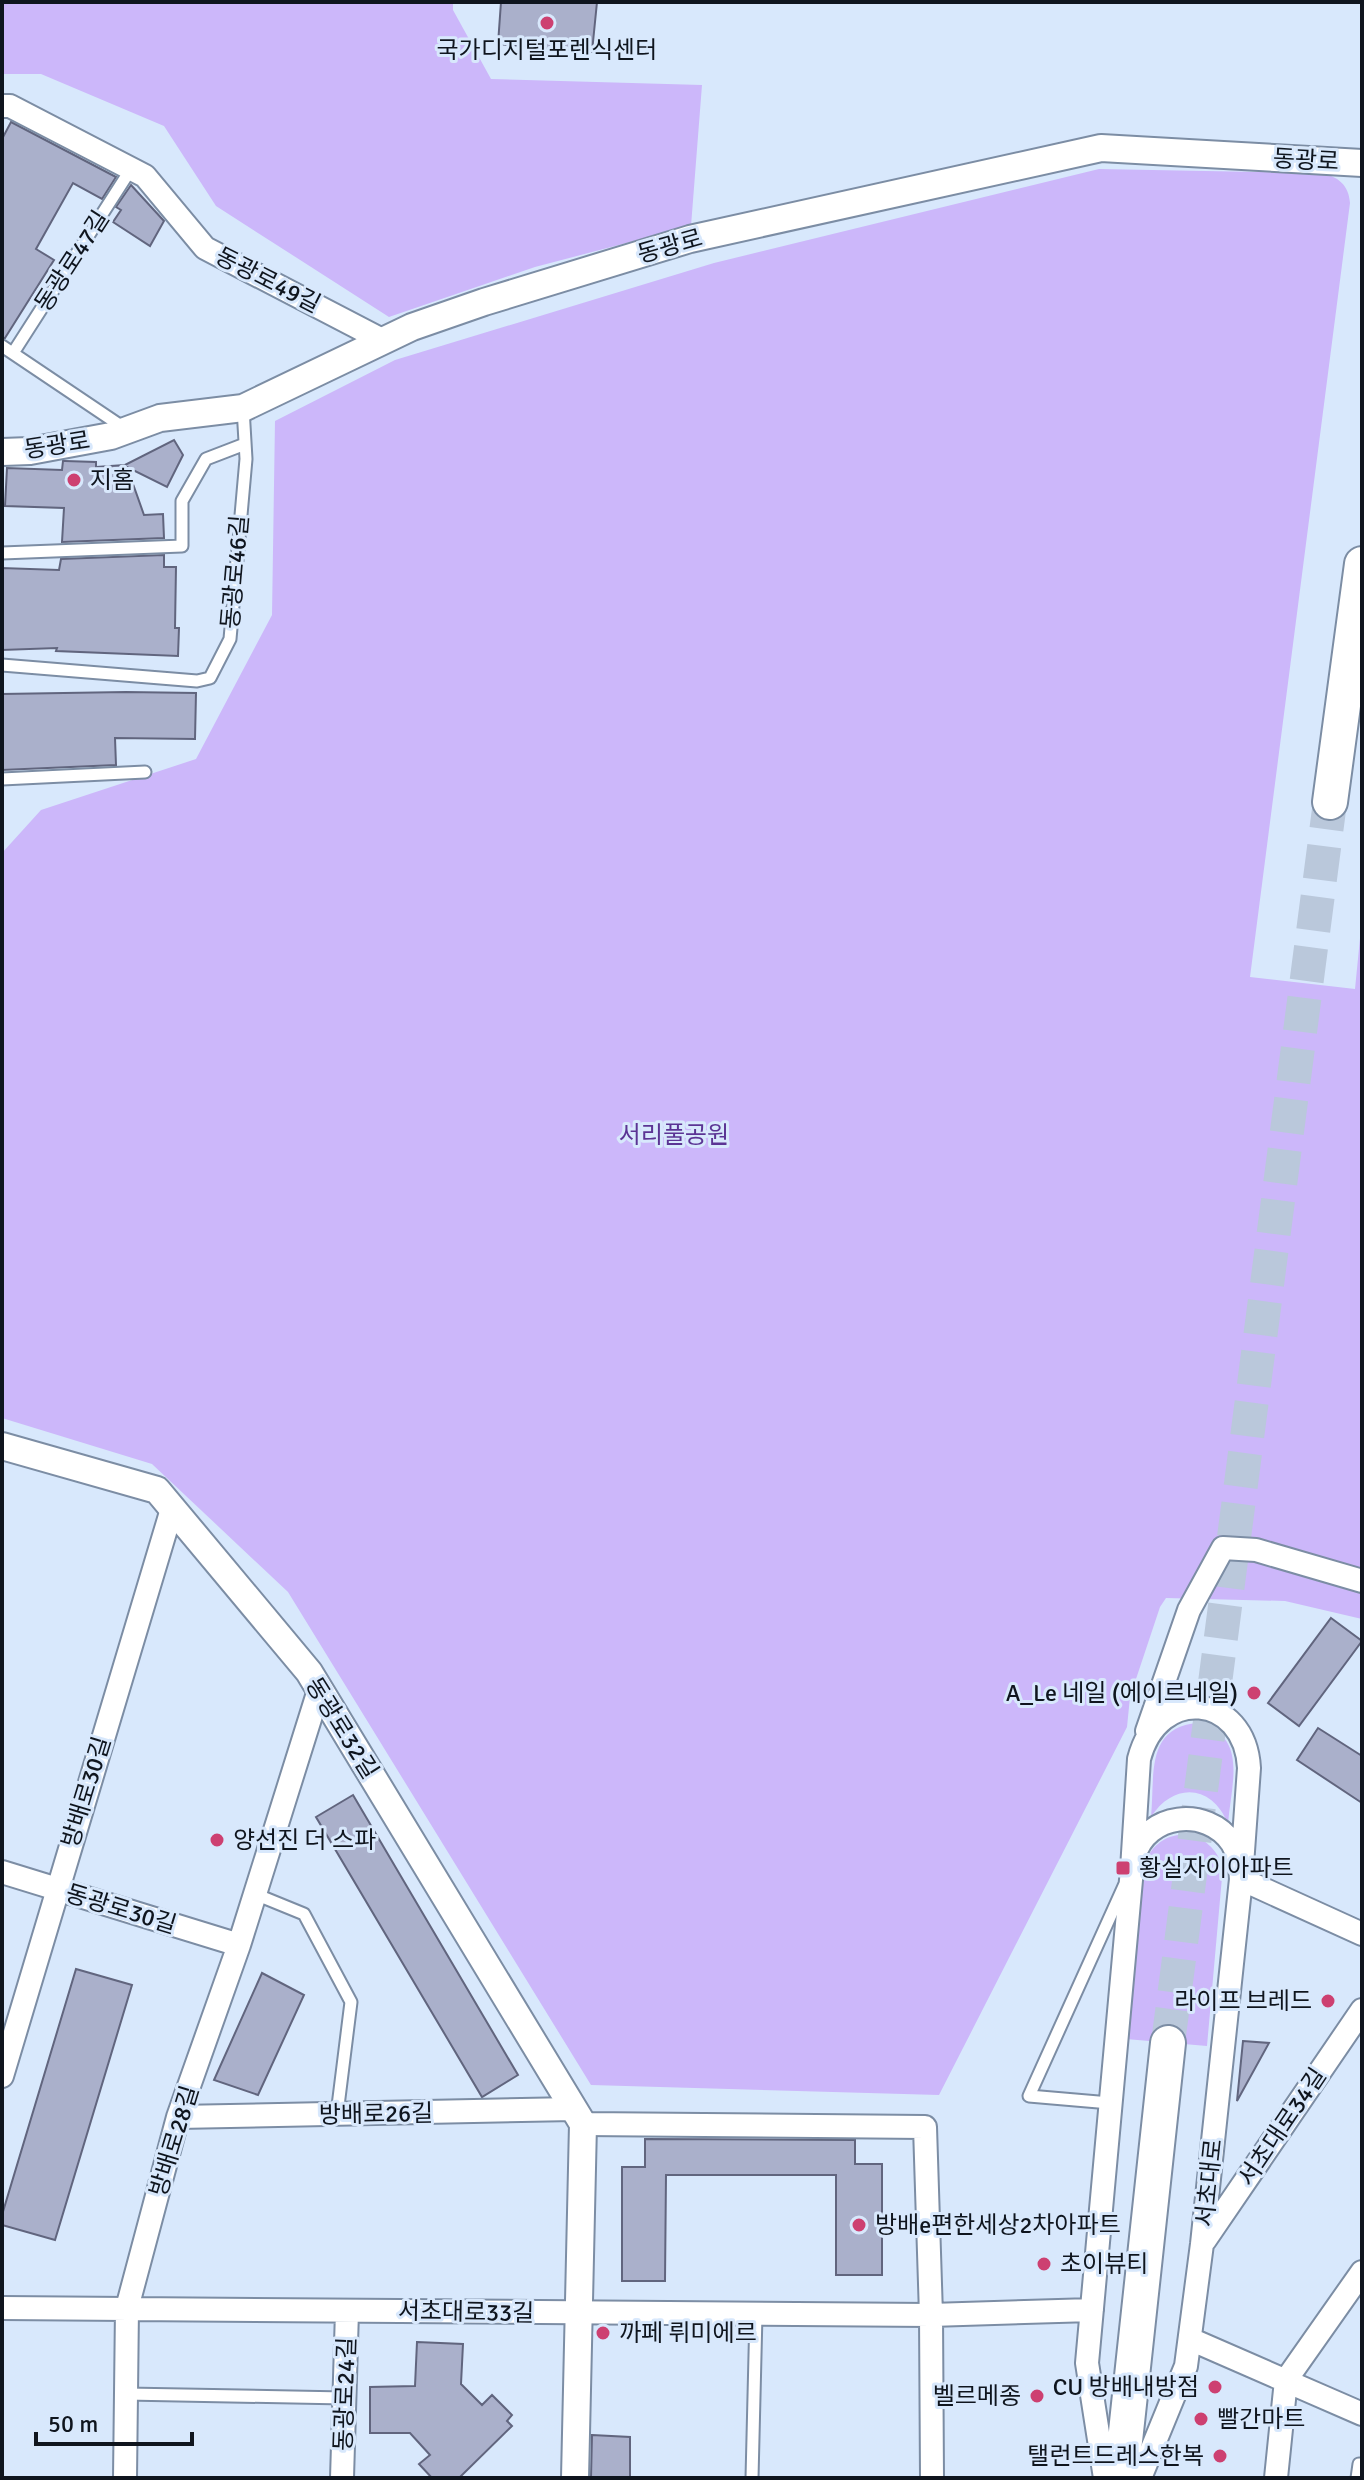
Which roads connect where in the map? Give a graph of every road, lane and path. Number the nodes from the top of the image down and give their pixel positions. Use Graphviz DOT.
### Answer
graph roads {
  1 [pos="2,106"];
  2 [pos="1362,163"];
  3 [pos="131,169"];
  4 [pos="384,341"];
  5 [pos="2,346"];
  6 [pos="13,353"];
  7 [pos="243,408"];
  8 [pos="127,430"];
  9 [pos="245,444"];
  10 [pos="2,452"];
  11 [pos="2,553"];
  12 [pos="1362,564"];
  13 [pos="2,665"];
  14 [pos="145,772"];
  15 [pos="2,779"];
  16 [pos="1330,802"];
  17 [pos="2,1446"];
  18 [pos="172,1509"];
  19 [pos="1362,1581"];
  20 [pos="319,1690"];
  21 [pos="1144,1742"];
  22 [pos="1132,1869"];
  23 [pos="2,1872"];
  24 [pos="1241,1879"];
  25 [pos="57,1890"];
  26 [pos="255,1894"];
  27 [pos="1362,1934"];
  28 [pos="239,1945"];
  29 [pos="1362,2010"];
  30 [pos="1168,2043"];
  31 [pos="2,2076"];
  32 [pos="1110,2103"];
  33 [pos="337,2115"];
  34 [pos="578,2116"];
  35 [pos="178,2117"];
  36 [pos="1202,2244"];
  37 [pos="1362,2272"];
  38 [pos="2,2308"];
  39 [pos="127,2308"];
  40 [pos="1092,2310"];
  41 [pos="347,2311"];
  42 [pos="579,2313"];
  43 [pos="756,2314"];
  44 [pos="931,2315"];
  45 [pos="1190,2339"];
  46 [pos="1286,2380"];
  47 [pos="126,2394"];
  48 [pos="345,2398"];
  49 [pos="1362,2414"];
  50 [pos="1362,2464"];
  51 [pos="125,2478"];
  52 [pos="342,2478"];
  53 [pos="575,2478"];
  54 [pos="752,2478"];
  55 [pos="932,2478"];
  56 [pos="1105,2478"];
  57 [pos="1121,2478"];
  58 [pos="1140,2478"];
  59 [pos="1276,2478"];
  60 [pos="1357,2478"];
  1 -- 3 [label="street, 동광로49길"];
  2 -- 4 [label="street, 동광로"];
  3 -- 4 [label="street, 동광로49길"];
  3 -- 6 [label="lane, 동광로47길"];
  4 -- 7 [label="street, 동광로"];
  5 -- 6 [label="lane"];
  6 -- 8 [label="lane"];
  7 -- 8 [label="street, 동광로"];
  7 -- 9 [label="lane, 동광로46길"];
  8 -- 10 [label="street, 동광로"];
  9 -- 11 [label="lane"];
  9 -- 13 [label="lane, 동광로46길"];
  12 -- 16 [label="main road"];
  14 -- 15 [label="lane"];
  17 -- 18 [label="street, 동광로32길"];
  18 -- 20 [label="street, 동광로32길"];
  18 -- 25 [label="street, 방배로30길"];
  19 -- 21 [label="street"];
  20 -- 26 [label="street, 방배로28길"];
  20 -- 34 [label="street, 동광로32길"];
  21 -- 22 [label="street, 서초대로"];
  21 -- 24 [label="street, 서초대로"];
  22 -- 24 [label="street, 서초대로"];
  22 -- 32 [label="street, 서초대로"];
  22 -- 32 [label="lane, 서초대로"];
  23 -- 25 [label="street, 동광로30길"];
  24 -- 27 [label="street"];
  24 -- 36 [label="street, 서초대로"];
  25 -- 28 [label="street, 동광로30길"];
  25 -- 31 [label="street, 방배로30길"];
  26 -- 28 [label="street, 방배로28길"];
  26 -- 33 [label="lane"];
  28 -- 35 [label="street, 방배로28길"];
  29 -- 36 [label="street, 서초대로34길"];
  30 -- 57 [label="main road"];
  32 -- 40 [label="street, 서초대로"];
  33 -- 34 [label="street, 방배로26길"];
  33 -- 35 [label="street, 방배로26길"];
  34 -- 42 [label="street"];
  34 -- 44 [label="street"];
  35 -- 39 [label="street, 방배로28길"];
  36 -- 45 [label="street, 서초대로"];
  37 -- 46 [label="street"];
  38 -- 39 [label="street, 서초대로33길"];
  39 -- 41 [label="street, 서초대로33길"];
  39 -- 47 [label="street, 방배로28길"];
  40 -- 44 [label="street, 서초대로33길"];
  40 -- 56 [label="street, 서초대로"];
  41 -- 42 [label="street, 서초대로33길"];
  41 -- 48 [label="street, 동광로24길"];
  42 -- 43 [label="street, 서초대로33길"];
  42 -- 53 [label="street"];
  43 -- 44 [label="street, 서초대로33길"];
  43 -- 54 [label="lane"];
  44 -- 55 [label="street"];
  45 -- 46 [label="street"];
  45 -- 58 [label="street, 서초대로"];
  46 -- 49 [label="street"];
  46 -- 59 [label="street"];
  47 -- 48 [label="lane"];
  47 -- 51 [label="street, 방배로28길"];
  48 -- 52 [label="street, 동광로24길"];
  50 -- 60 [label="lane"];
}
